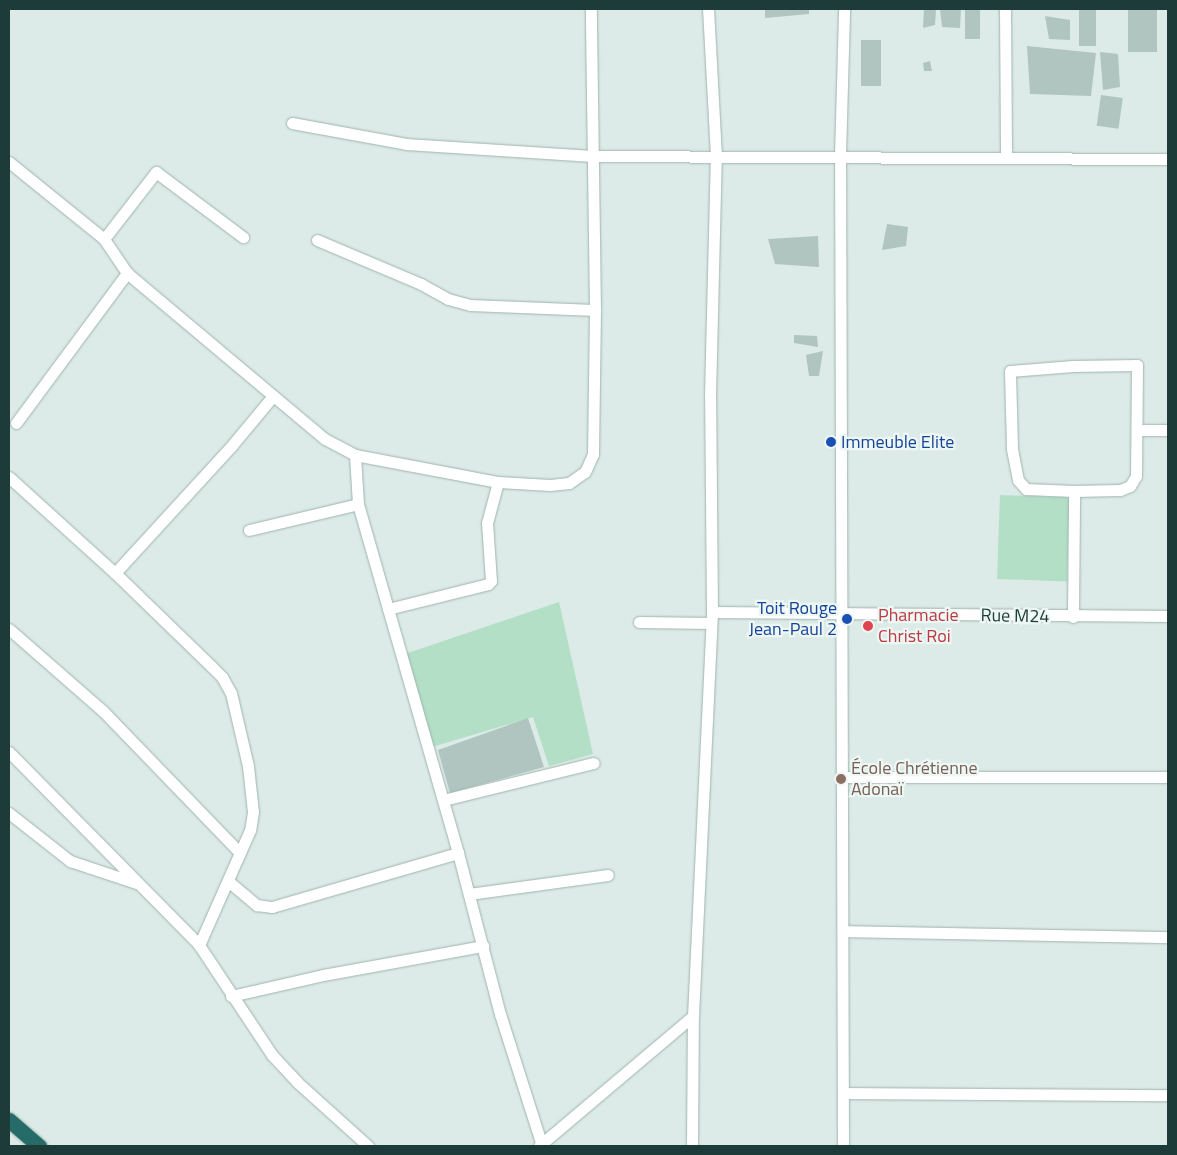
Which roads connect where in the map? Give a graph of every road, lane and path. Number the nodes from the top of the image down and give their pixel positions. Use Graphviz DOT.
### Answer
graph roads {
  1 [pos="591,9"];
  2 [pos="708,9"];
  3 [pos="844,9"];
  4 [pos="1005,9"];
  5 [pos="292,123"];
  6 [pos="593,156"];
  7 [pos="716,156"];
  8 [pos="840,156"];
  9 [pos="1006,158"];
  10 [pos="1168,159"];
  11 [pos="9,162"];
  12 [pos="243,237"];
  13 [pos="104,239"];
  14 [pos="317,240"];
  15 [pos="127,274"];
  16 [pos="595,310"];
  17 [pos="273,396"];
  18 [pos="16,423"];
  19 [pos="1138,430"];
  20 [pos="1168,430"];
  21 [pos="355,455"];
  22 [pos="9,477"];
  23 [pos="498,482"];
  24 [pos="1074,491"];
  25 [pos="358,504"];
  26 [pos="249,530"];
  27 [pos="116,573"];
  28 [pos="388,609"];
  29 [pos="842,614"];
  30 [pos="1168,616"];
  31 [pos="711,617"];
  32 [pos="1073,617"];
  33 [pos="639,622"];
  34 [pos="9,629"];
  35 [pos="9,752"];
  36 [pos="594,763"];
  37 [pos="843,777"];
  38 [pos="1168,777"];
  39 [pos="443,800"];
  40 [pos="9,813"];
  41 [pos="240,853"];
  42 [pos="458,853"];
  43 [pos="608,876"];
  44 [pos="228,881"];
  45 [pos="138,884"];
  46 [pos="469,894"];
  47 [pos="843,931"];
  48 [pos="1168,937"];
  49 [pos="198,945"];
  50 [pos="483,946"];
  51 [pos="231,996"];
  52 [pos="693,1016"];
  53 [pos="843,1093"];
  54 [pos="1168,1096"];
  55 [pos="9,1120"];
  56 [pos="39,1146"];
  57 [pos="368,1146"];
  58 [pos="541,1146"];
  59 [pos="692,1146"];
  60 [pos="843,1146"];
  1 -- 6 [label="street"];
  2 -- 7 [label="street"];
  3 -- 8 [label="street"];
  4 -- 9 [label="street"];
  5 -- 6 [label="street"];
  6 -- 7 [label="street"];
  6 -- 16 [label="street"];
  7 -- 8 [label="street"];
  7 -- 31 [label="street"];
  8 -- 9 [label="street"];
  8 -- 29 [label="street"];
  9 -- 10 [label="street"];
  11 -- 13 [label="street"];
  12 -- 13 [label="street"];
  13 -- 15 [label="street"];
  14 -- 16 [label="street"];
  15 -- 17 [label="street"];
  15 -- 18 [label="street"];
  16 -- 23 [label="street"];
  17 -- 21 [label="street"];
  17 -- 27 [label="street"];
  19 -- 20 [label="street"];
  19 -- 24 [label="street"];
  19 -- 24 [label="street"];
  21 -- 23 [label="street"];
  21 -- 25 [label="street"];
  22 -- 27 [label="street"];
  23 -- 28 [label="street"];
  24 -- 32 [label="street"];
  25 -- 26 [label="street"];
  25 -- 28 [label="street"];
  27 -- 41 [label="street"];
  28 -- 39 [label="street"];
  29 -- 31 [label="street, Rue M24"];
  29 -- 32 [label="street, Rue M24"];
  29 -- 37 [label="street"];
  30 -- 32 [label="street, Rue M24"];
  31 -- 33 [label="street, Rue M24"];
  31 -- 52 [label="street"];
  34 -- 41 [label="street"];
  35 -- 45 [label="street"];
  36 -- 39 [label="street"];
  37 -- 38 [label="street"];
  37 -- 47 [label="street"];
  39 -- 42 [label="street"];
  40 -- 45 [label="street"];
  41 -- 44 [label="street"];
  42 -- 44 [label="street"];
  42 -- 46 [label="street"];
  43 -- 46 [label="street"];
  44 -- 49 [label="street"];
  45 -- 49 [label="street"];
  46 -- 50 [label="street"];
  47 -- 48 [label="street"];
  47 -- 53 [label="street"];
  49 -- 51 [label="street"];
  50 -- 51 [label="street"];
  50 -- 58 [label="street"];
  51 -- 57 [label="street"];
  52 -- 58 [label="street"];
  52 -- 59 [label="street"];
  53 -- 54 [label="street"];
  53 -- 60 [label="street"];
  55 -- 56 [label="highway"];
}
